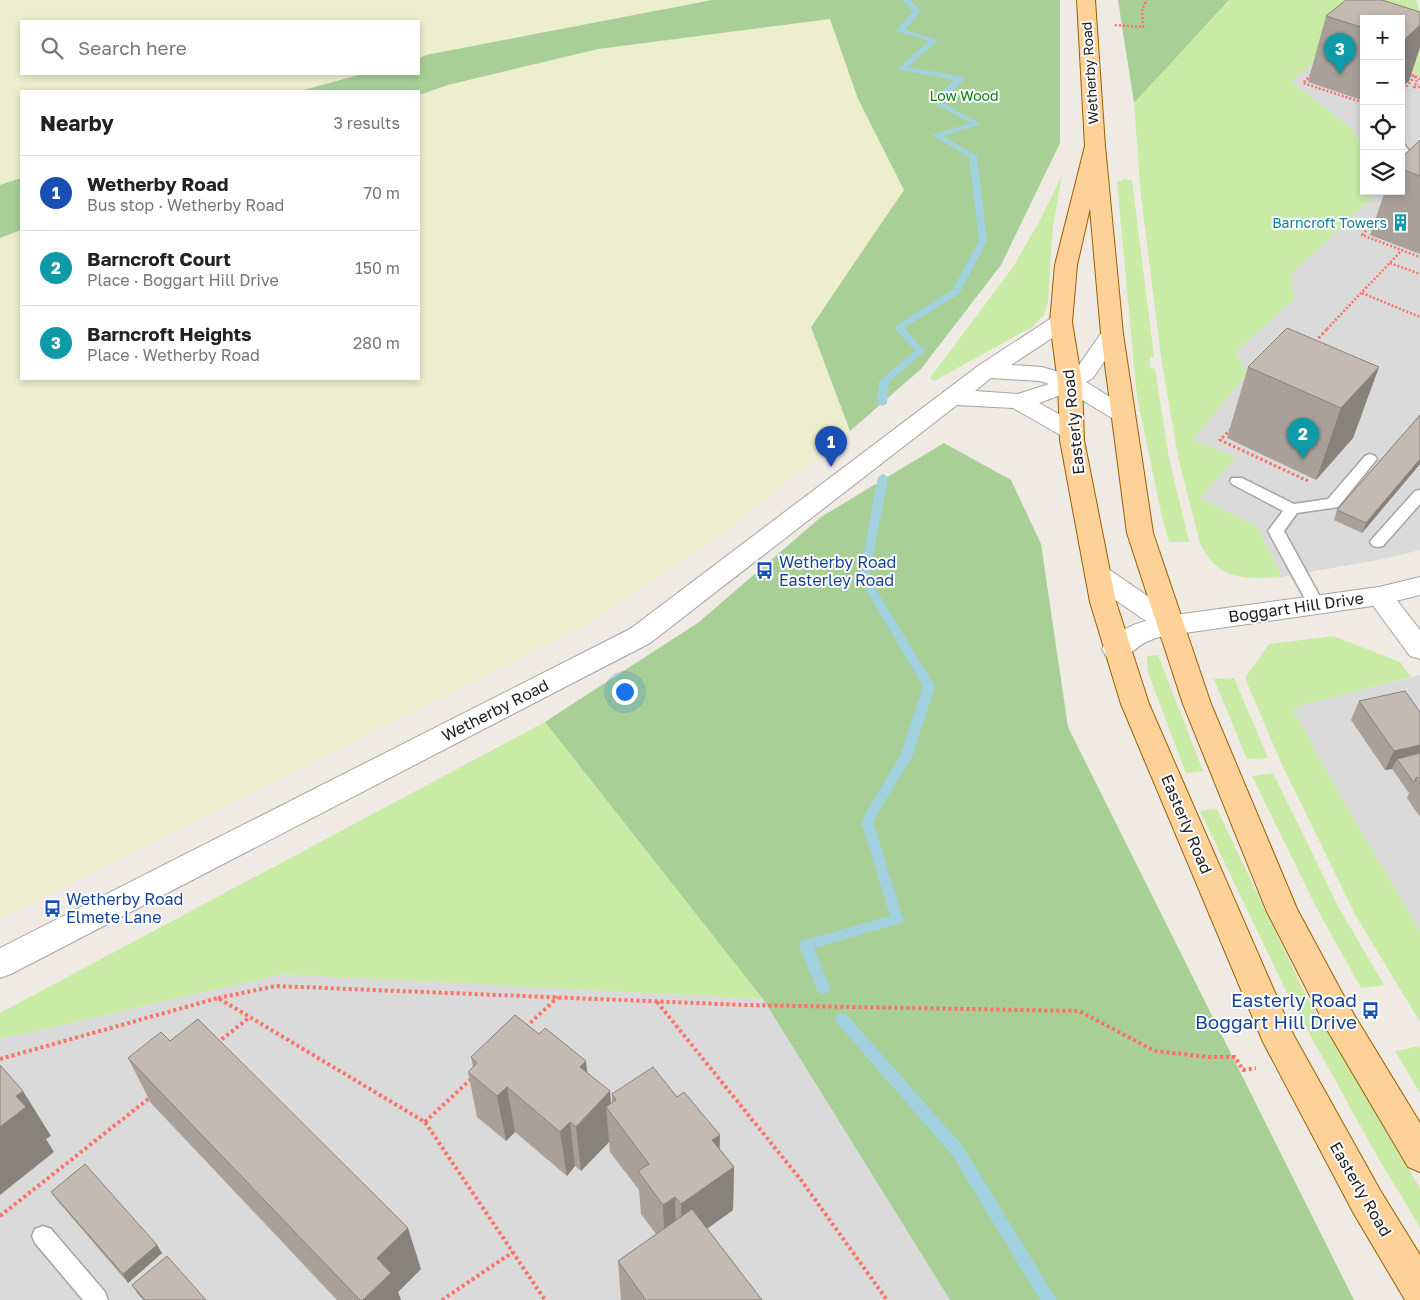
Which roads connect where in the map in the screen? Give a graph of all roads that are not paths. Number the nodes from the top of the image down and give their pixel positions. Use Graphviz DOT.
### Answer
graph roads {
  1 [pos="1086,0"];
  2 [pos="1095,146"];
  3 [pos="1404,150"];
  4 [pos="1415,161"];
  5 [pos="1418,174"];
  6 [pos="1060,322"];
  7 [pos="1112,334"];
  8 [pos="986,371"];
  9 [pos="1070,383"];
  10 [pos="952,397"];
  11 [pos="1018,401"];
  12 [pos="1123,416"];
  13 [pos="1071,431"];
  14 [pos="1370,459"];
  15 [pos="1237,481"];
  16 [pos="1417,503"];
  17 [pos="1292,509"];
  18 [pos="1378,542"];
  19 [pos="1098,575"];
  20 [pos="1420,586"];
  21 [pos="1379,596"];
  22 [pos="1316,604"];
  23 [pos="1172,625"];
  24 [pos="1116,649"];
  25 [pos="1420,649"];
  26 [pos="0,964"];
  27 [pos="1420,1155"];
  28 [pos="43,1236"];
  29 [pos="1420,1290"];
  30 [pos="97,1300"];
  1 -- 2 [label="main road, Wetherby Road"];
  2 -- 6 [label="main road, Wetherby Road"];
  2 -- 7 [label="main road, Wetherby Road"];
  3 -- 4 [label="lane"];
  4 -- 5 [label="lane"];
  6 -- 8 [label="street, Wetherby Road"];
  6 -- 9 [label="main road, Easterly Road"];
  7 -- 9 [label="street"];
  7 -- 12 [label="main road"];
  8 -- 9 [label="street"];
  8 -- 10 [label="street, Wetherby Road"];
  9 -- 11 [label="street"];
  9 -- 12 [label="street"];
  9 -- 13 [label="main road, Easterly Road"];
  10 -- 11 [label="street"];
  10 -- 26 [label="street, Wetherby Road"];
  11 -- 13 [label="street"];
  12 -- 23 [label="main road"];
  13 -- 19 [label="main road, Easterly Road"];
  14 -- 17 [label="lane"];
  15 -- 17 [label="lane"];
  16 -- 18 [label="lane"];
  17 -- 22 [label="lane"];
  19 -- 23 [label="street"];
  19 -- 24 [label="main road, Easterly Road"];
  20 -- 21 [label="street, Boggart Hill Drive"];
  21 -- 22 [label="street, Boggart Hill Drive"];
  21 -- 25 [label="street"];
  22 -- 23 [label="street, Boggart Hill Drive"];
  23 -- 24 [label="street, Boggart Hill Drive"];
  23 -- 27 [label="main road"];
  24 -- 29 [label="main road, Easterly Road"];
  28 -- 30 [label="lane"];
}
